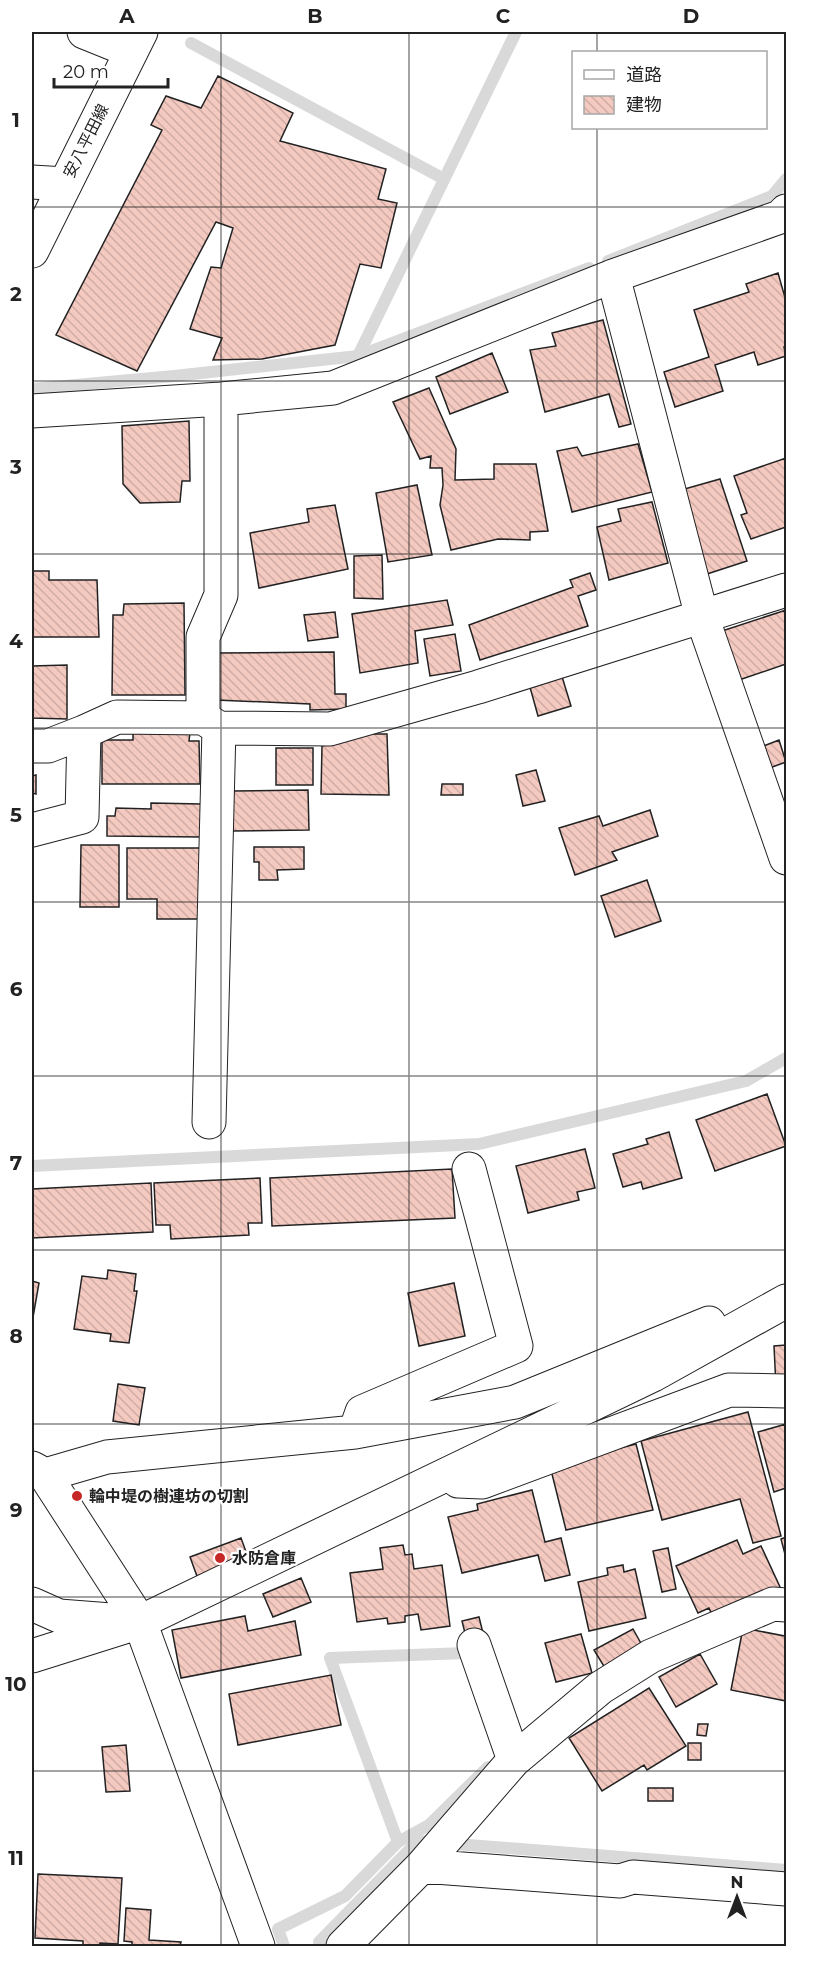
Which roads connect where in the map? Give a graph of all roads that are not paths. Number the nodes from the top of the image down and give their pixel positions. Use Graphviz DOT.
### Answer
graph roads {
  1 [pos="84,32"];
  2 [pos="136,41"];
  3 [pos="32,182"];
  4 [pos="64,184"];
  5 [pos="784,220"];
  6 [pos="32,251"];
  7 [pos="614,276"];
  8 [pos="221,399"];
  9 [pos="32,411"];
  10 [pos="786,590"];
  11 [pos="702,617"];
  12 [pos="211,723"];
  13 [pos="84,732"];
  14 [pos="32,746"];
  15 [pos="32,830"];
  16 [pos="786,858"];
  17 [pos="209,1122"];
  18 [pos="468,1169"];
  19 [pos="786,1294"];
  20 [pos="786,1301"];
  21 [pos="786,1391"];
  22 [pos="355,1432"];
  23 [pos="38,1472"];
  24 [pos="435,1481"];
  25 [pos="32,1604"];
  26 [pos="786,1605"];
  27 [pos="140,1623"];
  28 [pos="474,1644"];
  29 [pos="32,1656"];
  30 [pos="514,1760"];
  31 [pos="422,1866"];
  32 [pos="786,1889"];
  33 [pos="258,1947"];
  34 [pos="343,1947"];
  1 -- 2 [label="street"];
  2 -- 4 [label="street, 安八平田線"];
  3 -- 4 [label="street"];
  4 -- 6 [label="street, 安八平田線"];
  5 -- 7 [label="street"];
  7 -- 8 [label="street"];
  7 -- 11 [label="street"];
  8 -- 9 [label="street"];
  8 -- 12 [label="street"];
  10 -- 11 [label="street"];
  11 -- 12 [label="street"];
  11 -- 16 [label="street"];
  12 -- 13 [label="street"];
  12 -- 17 [label="street"];
  13 -- 14 [label="street"];
  13 -- 15 [label="street"];
  18 -- 22 [label="street"];
  19 -- 22 [label="street"];
  20 -- 24 [label="street"];
  21 -- 24 [label="street"];
  22 -- 23 [label="street"];
  23 -- 27 [label="street"];
  24 -- 27 [label="street"];
  25 -- 27 [label="street"];
  26 -- 30 [label="street"];
  27 -- 29 [label="street"];
  27 -- 33 [label="street"];
  28 -- 30 [label="street"];
  30 -- 31 [label="street"];
  31 -- 32 [label="street"];
  31 -- 34 [label="street"];
}
